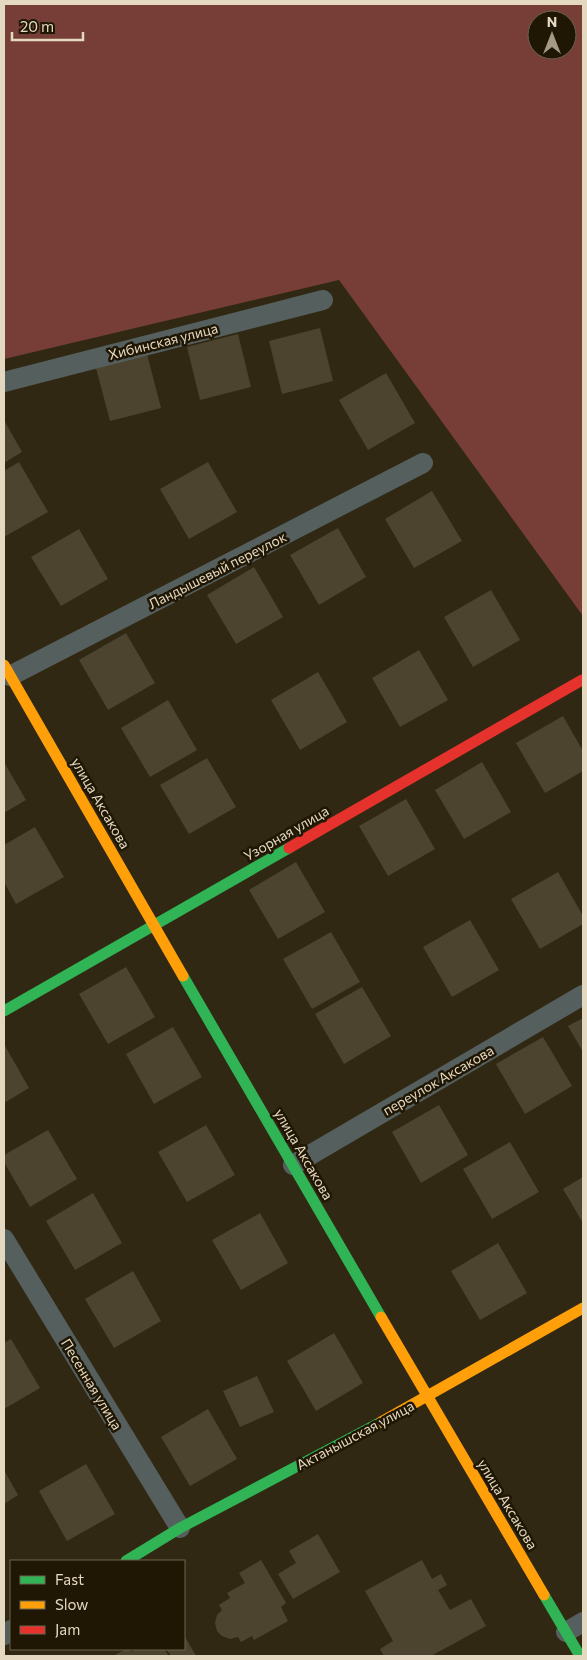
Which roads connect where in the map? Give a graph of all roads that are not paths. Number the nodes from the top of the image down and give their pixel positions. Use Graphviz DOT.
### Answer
graph roads {
  1 [pos="323,300"];
  2 [pos="4,382"];
  3 [pos="423,463"];
  4 [pos="7,671"];
  5 [pos="582,680"];
  6 [pos="154,925"];
  7 [pos="583,995"];
  8 [pos="4,1011"];
  9 [pos="293,1165"];
  10 [pos="4,1239"];
  11 [pos="583,1308"];
  12 [pos="427,1396"];
  13 [pos="180,1528"];
  14 [pos="128,1560"];
  15 [pos="575,1627"];
  16 [pos="580,1656"];
  1 -- 2 [label="street, Хибинская улица"];
  3 -- 4 [label="street, Ландышевый переулок"];
  4 -- 6 [label="street, улица Аксакова"];
  5 -- 6 [label="street, Узорная улица"];
  6 -- 8 [label="street, Узорная улица"];
  6 -- 9 [label="street, улица Аксакова"];
  7 -- 9 [label="street, переулок Аксакова"];
  9 -- 12 [label="street, улица Аксакова"];
  10 -- 13 [label="street, Песенная улица"];
  11 -- 12 [label="street, Актанышская улица"];
  12 -- 13 [label="street, Актанышская улица"];
  12 -- 15 [label="street, улица Аксакова"];
  13 -- 14 [label="street, Актанышская улица"];
  15 -- 16 [label="street, улица Аксакова"];
}
